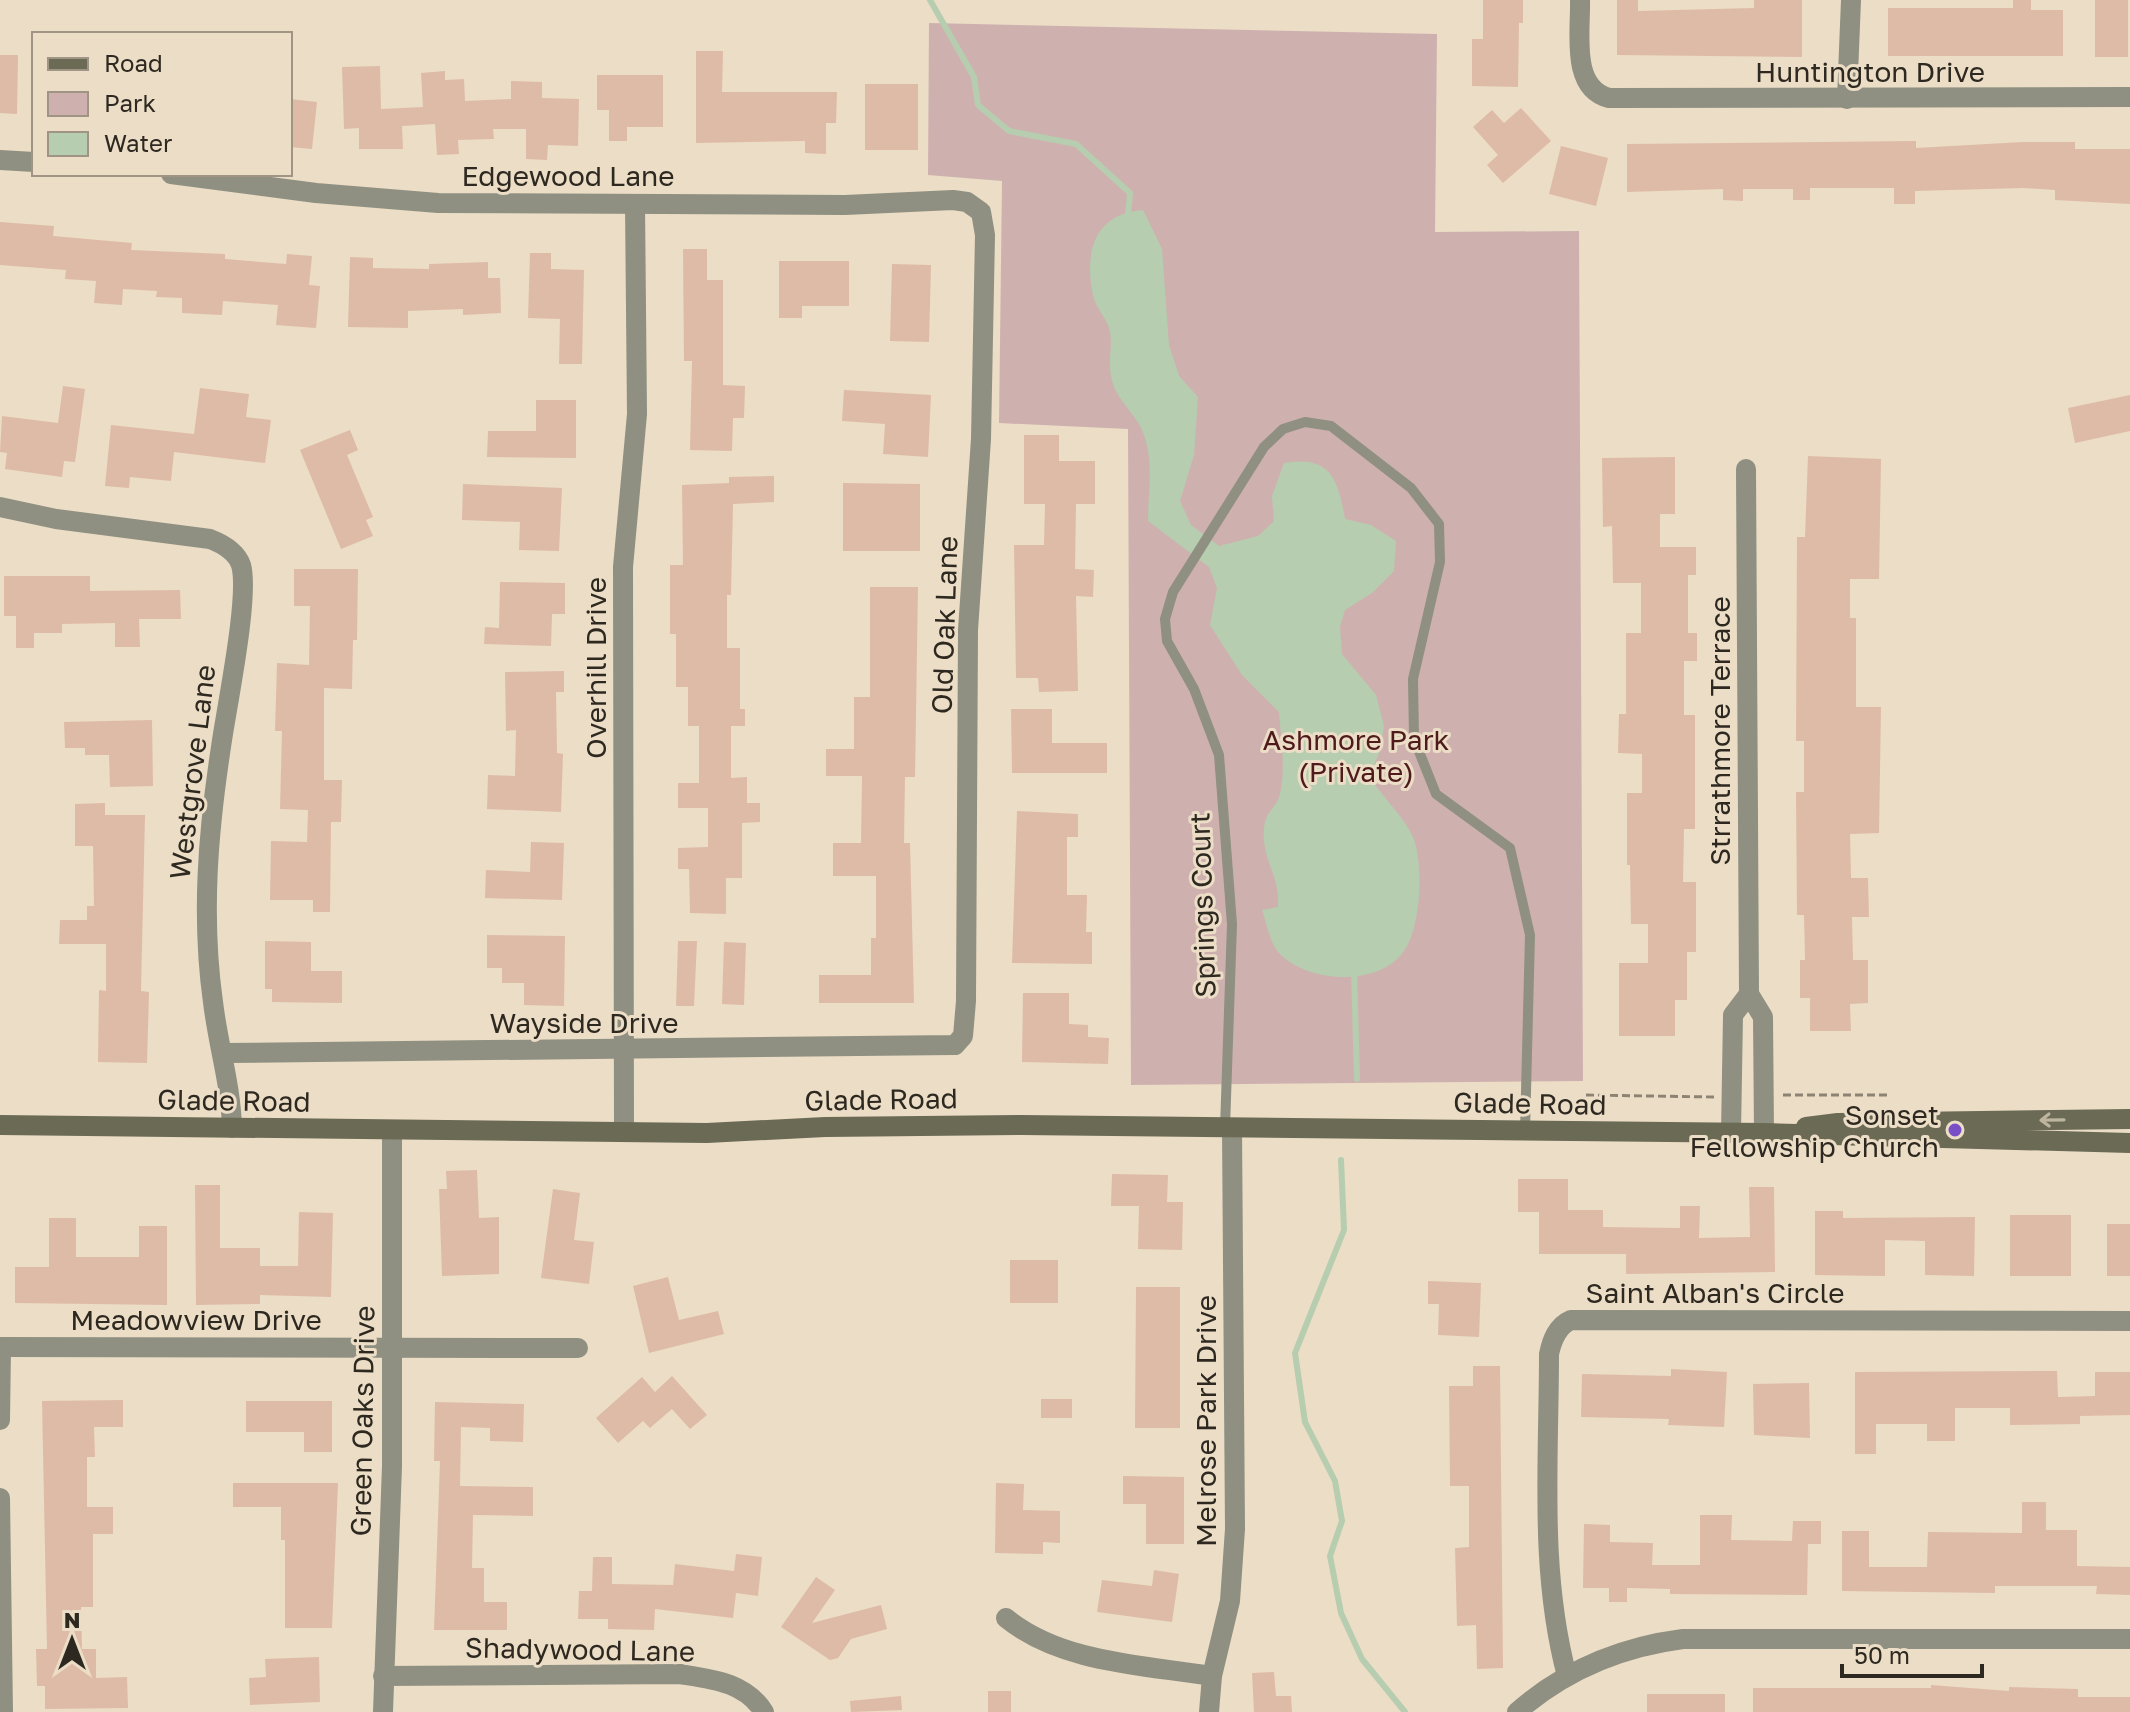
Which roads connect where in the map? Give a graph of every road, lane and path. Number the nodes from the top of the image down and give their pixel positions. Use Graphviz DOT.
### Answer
graph roads {
  1 [pos="1580,0"];
  2 [pos="1851,0"];
  3 [pos="2130,97"];
  4 [pos="1847,99"];
  5 [pos="0,160"];
  6 [pos="32,162"];
  7 [pos="186,176"];
  8 [pos="967,202"];
  9 [pos="635,204"];
  10 [pos="1746,469"];
  11 [pos="0,507"];
  12 [pos="1749,994"];
  13 [pos="945,1048"];
  14 [pos="624,1050"];
  15 [pos="223,1053"];
  16 [pos="2130,1119"];
  17 [pos="0,1125"];
  18 [pos="232,1128"];
  19 [pos="1229,1128"];
  20 [pos="392,1130"];
  21 [pos="1525,1131"];
  22 [pos="624,1132"];
  23 [pos="1731,1133"];
  24 [pos="1764,1133"];
  25 [pos="2130,1143"];
  26 [pos="2130,1321"];
  27 [pos="1,1347"];
  28 [pos="392,1348"];
  29 [pos="578,1348"];
  30 [pos="0,1420"];
  31 [pos="0,1498"];
  32 [pos="1006,1618"];
  33 [pos="2130,1639"];
  34 [pos="383,1676"];
  35 [pos="1212,1676"];
  36 [pos="1567,1676"];
  37 [pos="3,1712"];
  38 [pos="383,1712"];
  39 [pos="764,1712"];
  40 [pos="1209,1712"];
  41 [pos="1517,1712"];
  1 -- 4 [label="street, Huntington Drive"];
  2 -- 4 [label="street"];
  3 -- 4 [label="street, Huntington Drive"];
  5 -- 6 [label="street"];
  7 -- 9 [label="street, Edgewood Lane"];
  8 -- 9 [label="street, Edgewood Lane"];
  8 -- 13 [label="street, Old Oak Lane"];
  9 -- 14 [label="street, Overhill Drive"];
  10 -- 12 [label="street, Strrathmore Terrace"];
  11 -- 15 [label="street, Westgrove Lane"];
  12 -- 23 [label="street, Strrathmore Terrace"];
  12 -- 24 [label="street, Strrathmore Terrace"];
  13 -- 14 [label="street, Wayside Drive"];
  14 -- 15 [label="street, Wayside Drive"];
  14 -- 22 [label="street, Overhill Drive"];
  15 -- 18 [label="street, Westgrove Lane"];
  16 -- 24 [label="main road, Glade Road, one-way"];
  17 -- 18 [label="main road, Glade Road"];
  18 -- 20 [label="main road, Glade Road"];
  19 -- 21 [label="main road, Glade Road"];
  19 -- 21 [label="lane, Springs Court"];
  19 -- 22 [label="main road, Glade Road"];
  19 -- 35 [label="street, Melrose Park Drive"];
  20 -- 22 [label="main road, Glade Road"];
  20 -- 28 [label="street, Green Oaks Drive"];
  21 -- 23 [label="main road, Glade Road"];
  23 -- 24 [label="main road, Glade Road"];
  24 -- 25 [label="main road, Glade Road"];
  26 -- 36 [label="street, Saint Alban's Circle"];
  27 -- 28 [label="street, Meadowview Drive"];
  27 -- 30 [label="street"];
  28 -- 29 [label="street, Meadowview Drive"];
  28 -- 34 [label="street, Green Oaks Drive"];
  31 -- 37 [label="street"];
  32 -- 35 [label="street"];
  33 -- 36 [label="street"];
  34 -- 38 [label="street, Green Oaks Drive"];
  34 -- 39 [label="street, Shadywood Lane"];
  35 -- 40 [label="street, Melrose Park Drive"];
  36 -- 41 [label="street"];
}
